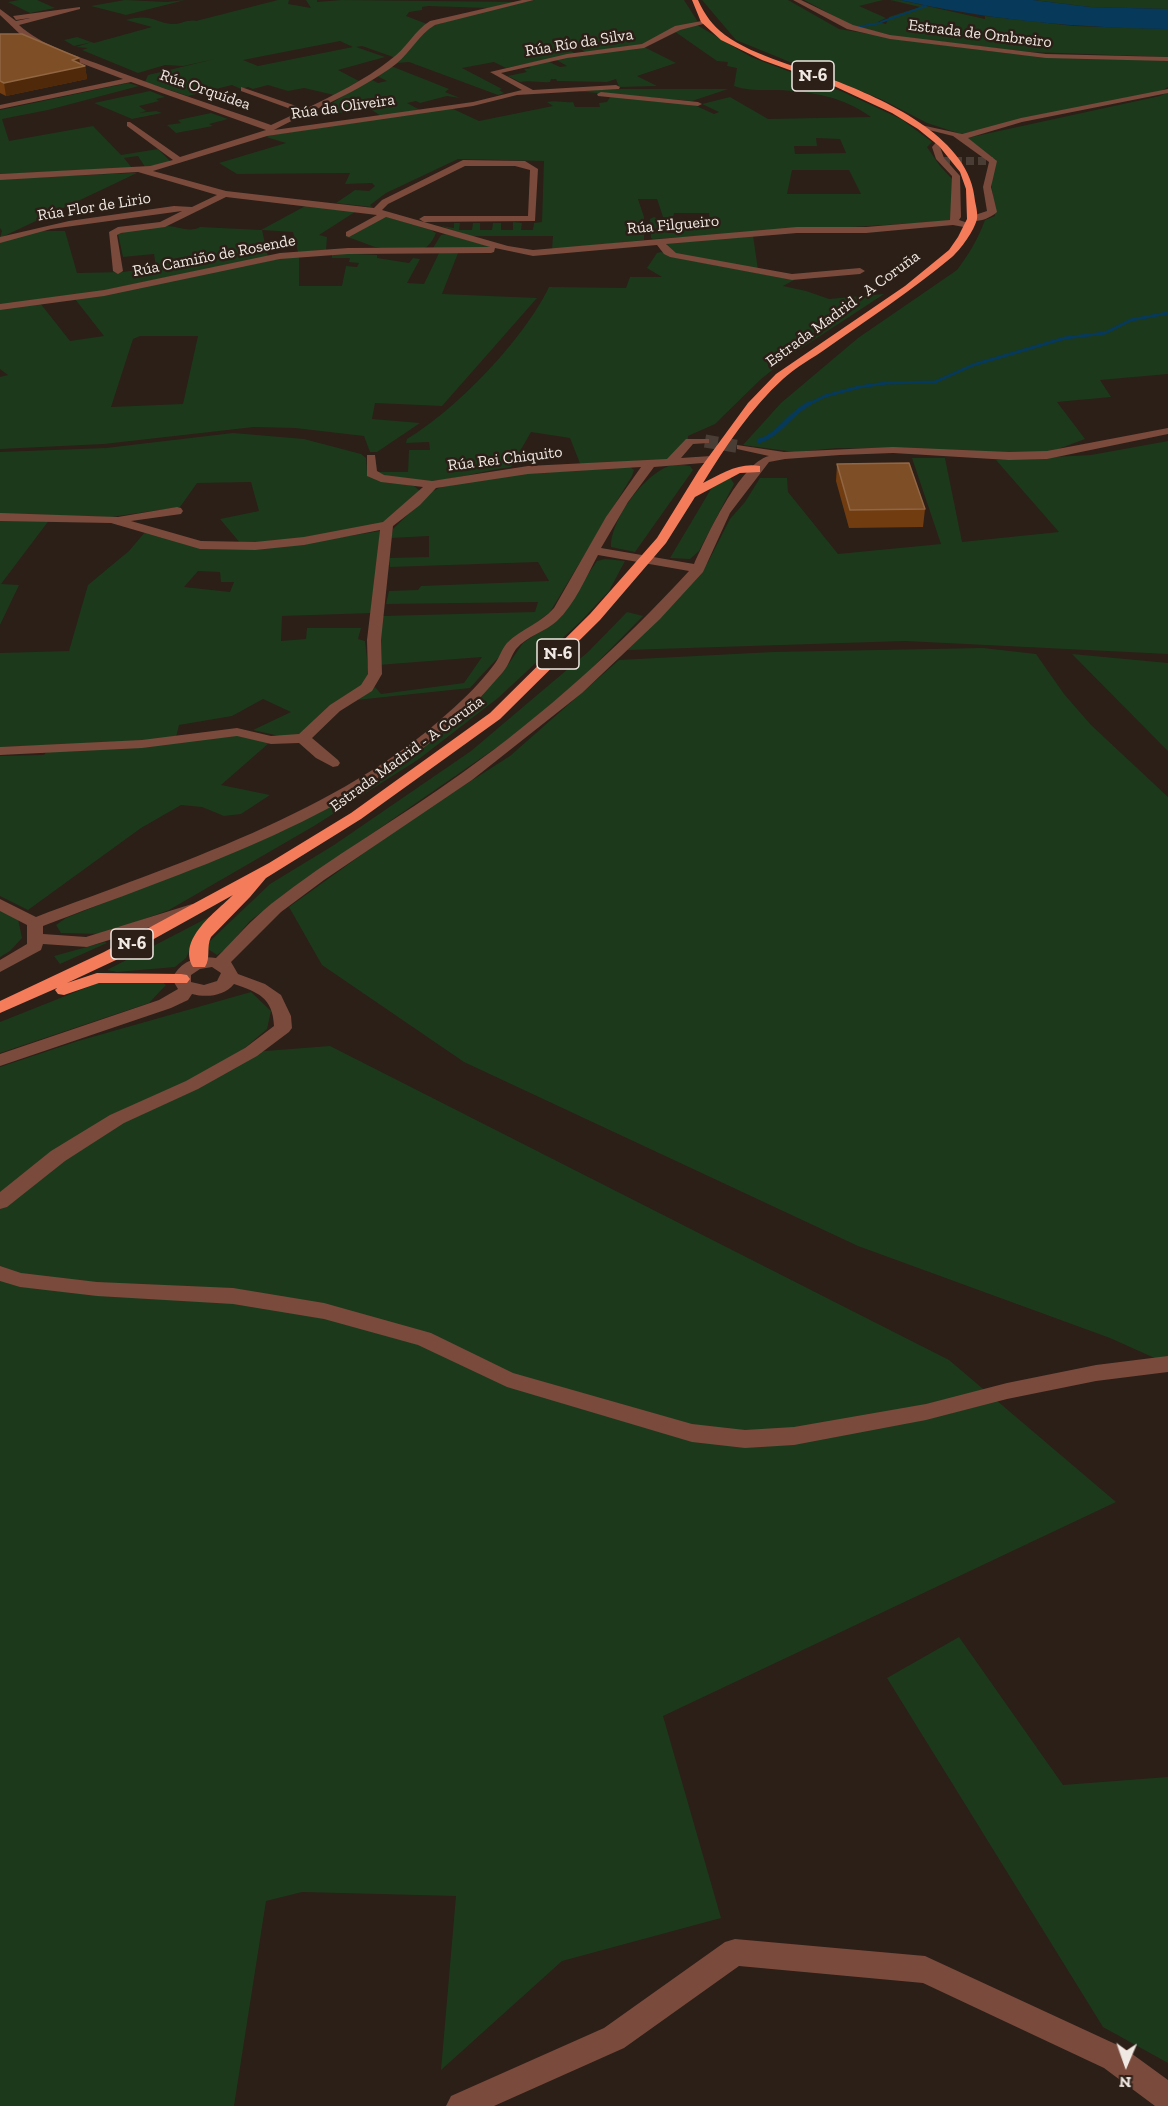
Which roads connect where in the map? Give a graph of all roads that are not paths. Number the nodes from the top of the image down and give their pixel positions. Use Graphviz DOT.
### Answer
graph roads {
  1 [pos="531,0"];
  2 [pos="695,0"];
  3 [pos="796,0"];
  4 [pos="521,1"];
  5 [pos="0,5"];
  6 [pos="0,11"];
  7 [pos="17,20"];
  8 [pos="707,22"];
  9 [pos="28,34"];
  10 [pos="11,36"];
  11 [pos="1168,59"];
  12 [pos="128,78"];
  13 [pos="616,87"];
  14 [pos="244,89"];
  15 [pos="554,90"];
  16 [pos="1168,91"];
  17 [pos="531,92"];
  18 [pos="698,104"];
  19 [pos="0,105"];
  20 [pos="306,112"];
  21 [pos="130,124"];
  22 [pos="921,127"];
  23 [pos="268,131"];
  24 [pos="962,139"];
  25 [pos="939,142"];
  26 [pos="180,161"];
  27 [pos="139,170"];
  28 [pos="0,177"];
  29 [pos="225,194"];
  30 [pos="194,210"];
  31 [pos="380,212"];
  32 [pos="403,219"];
  33 [pos="953,222"];
  34 [pos="970,222"];
  35 [pos="445,231"];
  36 [pos="349,234"];
  37 [pos="0,240"];
  38 [pos="660,241"];
  39 [pos="507,249"];
  40 [pos="427,251"];
  41 [pos="118,271"];
  42 [pos="860,271"];
  43 [pos="0,307"];
  44 [pos="1168,431"];
  45 [pos="705,441"];
  46 [pos="741,447"];
  47 [pos="719,450"];
  48 [pos="785,455"];
  49 [pos="371,457"];
  50 [pos="711,460"];
  51 [pos="671,462"];
  52 [pos="649,465"];
  53 [pos="757,466"];
  54 [pos="432,485"];
  55 [pos="689,495"];
  56 [pos="177,511"];
  57 [pos="0,517"];
  58 [pos="112,519"];
  59 [pos="387,525"];
  60 [pos="594,551"];
  61 [pos="698,569"];
  62 [pos="303,738"];
  63 [pos="0,751"];
  64 [pos="333,763"];
  65 [pos="260,873"];
  66 [pos="0,904"];
  67 [pos="197,908"];
  68 [pos="36,931"];
  69 [pos="199,963"];
  70 [pos="0,968"];
  71 [pos="224,970"];
  72 [pos="185,983"];
  73 [pos="0,1010"];
  74 [pos="0,1060"];
  75 [pos="0,1202"];
  76 [pos="0,1273"];
  77 [pos="1168,1364"];
  78 [pos="1168,2098"];
  79 [pos="461,2106"];
  1 -- 4 [label="street"];
  2 -- 8 [label="highway, N-6"];
  3 -- 11 [label="street, Estrada de Ombreiro"];
  4 -- 20 [label="street"];
  5 -- 7 [label="street, Rúa Orquídea"];
  6 -- 9 [label="street, Rúa Orquídea"];
  7 -- 7 [label="street"];
  7 -- 9 [label="street, Rúa Orquídea"];
  8 -- 17 [label="street, Rúa Río da Silva"];
  8 -- 22 [label="highway, N-6"];
  9 -- 10 [label="street"];
  9 -- 12 [label="street, Rúa Orquídea"];
  12 -- 19 [label="street"];
  12 -- 23 [label="street, Rúa Orquídea"];
  13 -- 15 [label="street, Rúa da Oliveira"];
  14 -- 20 [label="street"];
  15 -- 17 [label="street, Rúa da Oliveira"];
  15 -- 18 [label="street, Rúa da Oliveira"];
  16 -- 24 [label="street"];
  17 -- 23 [label="street, Rúa da Oliveira"];
  20 -- 23 [label="street"];
  21 -- 26 [label="street"];
  22 -- 24 [label="street"];
  22 -- 25 [label="highway, N-6"];
  23 -- 26 [label="street, Rúa da Oliveira"];
  24 -- 34 [label="street"];
  25 -- 33 [label="street"];
  25 -- 34 [label="highway, N-6"];
  26 -- 27 [label="street, Rúa da Oliveira"];
  27 -- 28 [label="street"];
  27 -- 29 [label="street, Rúa Filgueiro"];
  29 -- 30 [label="street"];
  29 -- 31 [label="street, Rúa Filgueiro"];
  30 -- 37 [label="street, Rúa Flor de Lirio"];
  30 -- 41 [label="street"];
  31 -- 32 [label="street, Rúa Filgueiro"];
  31 -- 32 [label="street"];
  31 -- 36 [label="street"];
  32 -- 35 [label="street, Rúa Filgueiro"];
  33 -- 34 [label="street, Rúa Filgueiro"];
  33 -- 38 [label="street, Rúa Filgueiro"];
  34 -- 47 [label="highway, Estrada Madrid - A Coruña / N-6"];
  35 -- 39 [label="street, Rúa Filgueiro"];
  35 -- 40 [label="street"];
  38 -- 39 [label="street, Rúa Filgueiro"];
  38 -- 42 [label="street"];
  39 -- 40 [label="street, Rúa Camiño de Rosende"];
  40 -- 43 [label="street, Rúa Camiño de Rosende"];
  44 -- 48 [label="street"];
  45 -- 51 [label="street"];
  46 -- 48 [label="street"];
  47 -- 50 [label="highway, Estrada Madrid - A Coruña / N-6"];
  47 -- 53 [label="highway"];
  48 -- 53 [label="street"];
  49 -- 54 [label="street"];
  50 -- 51 [label="street, Rúa Rei Chiquito"];
  50 -- 55 [label="highway, Estrada Madrid - A Coruña / N-6"];
  51 -- 52 [label="street, Rúa Rei Chiquito"];
  52 -- 54 [label="street, Rúa Rei Chiquito"];
  52 -- 60 [label="street"];
  53 -- 55 [label="highway"];
  53 -- 61 [label="street"];
  54 -- 59 [label="street, Rúa Rei Chiquito"];
  55 -- 65 [label="highway, Estrada Madrid - A Coruña / N-6"];
  56 -- 58 [label="street"];
  57 -- 58 [label="street, Rúa Rei Chiquito"];
  58 -- 59 [label="street, Rúa Rei Chiquito"];
  59 -- 62 [label="street"];
  60 -- 61 [label="street"];
  60 -- 68 [label="street"];
  61 -- 71 [label="street"];
  62 -- 63 [label="street"];
  62 -- 64 [label="street"];
  65 -- 67 [label="highway, Estrada Madrid - A Coruña / N-6"];
  65 -- 69 [label="highway"];
  66 -- 68 [label="street"];
  67 -- 68 [label="street"];
  67 -- 73 [label="highway, Estrada Madrid - A Coruña / N-6"];
  68 -- 70 [label="street"];
  69 -- 71 [label="street"];
  69 -- 72 [label="street"];
  71 -- 72 [label="street"];
  71 -- 75 [label="street"];
  72 -- 73 [label="highway"];
  72 -- 74 [label="street"];
  76 -- 77 [label="street"];
  78 -- 79 [label="street"];
}
